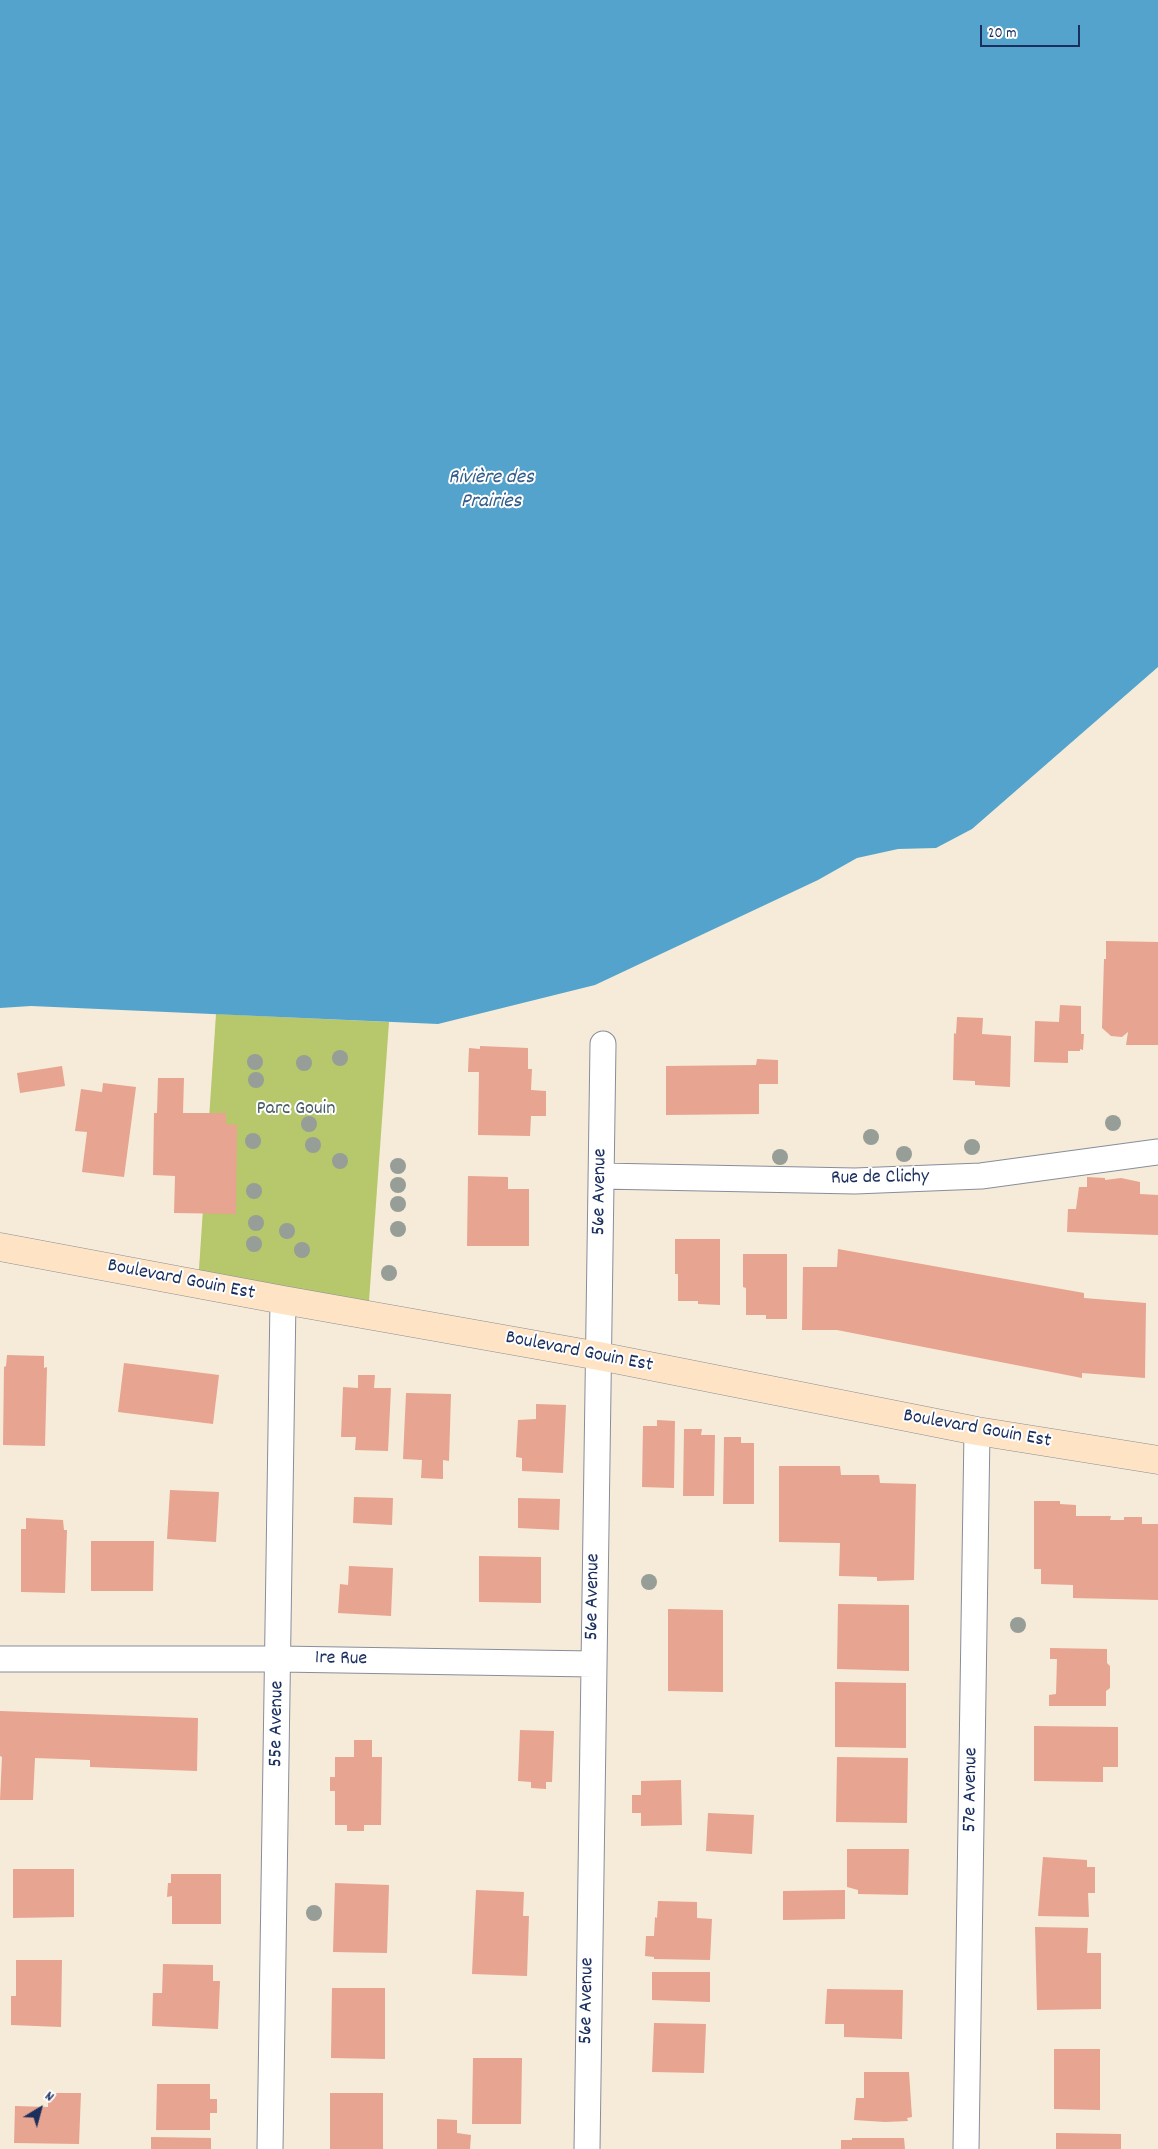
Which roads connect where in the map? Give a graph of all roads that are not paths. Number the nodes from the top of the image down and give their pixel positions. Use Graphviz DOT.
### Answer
graph roads {
  1 [pos="603,1044"];
  2 [pos="1158,1152"];
  3 [pos="601,1176"];
  4 [pos="0,1247"];
  5 [pos="283,1300"];
  6 [pos="599,1356"];
  7 [pos="977,1431"];
  8 [pos="1158,1460"];
  9 [pos="0,1659"];
  10 [pos="279,1659"];
  11 [pos="592,1664"];
  12 [pos="270,2149"];
  13 [pos="587,2149"];
  14 [pos="966,2149"];
  1 -- 3 [label="street, 56e Avenue"];
  2 -- 3 [label="street, Rue de Clichy"];
  3 -- 6 [label="street, 56e Avenue"];
  4 -- 5 [label="street, Boulevard Gouin Est"];
  5 -- 6 [label="street, Boulevard Gouin Est"];
  5 -- 10 [label="street, 55e Avenue"];
  6 -- 7 [label="street, Boulevard Gouin Est"];
  6 -- 11 [label="street, 56e Avenue"];
  7 -- 8 [label="street, Boulevard Gouin Est"];
  7 -- 14 [label="street, 57e Avenue"];
  9 -- 10 [label="street, 1re Rue"];
  10 -- 11 [label="street, 1re Rue"];
  10 -- 12 [label="street, 55e Avenue"];
  11 -- 13 [label="street, 56e Avenue"];
}
